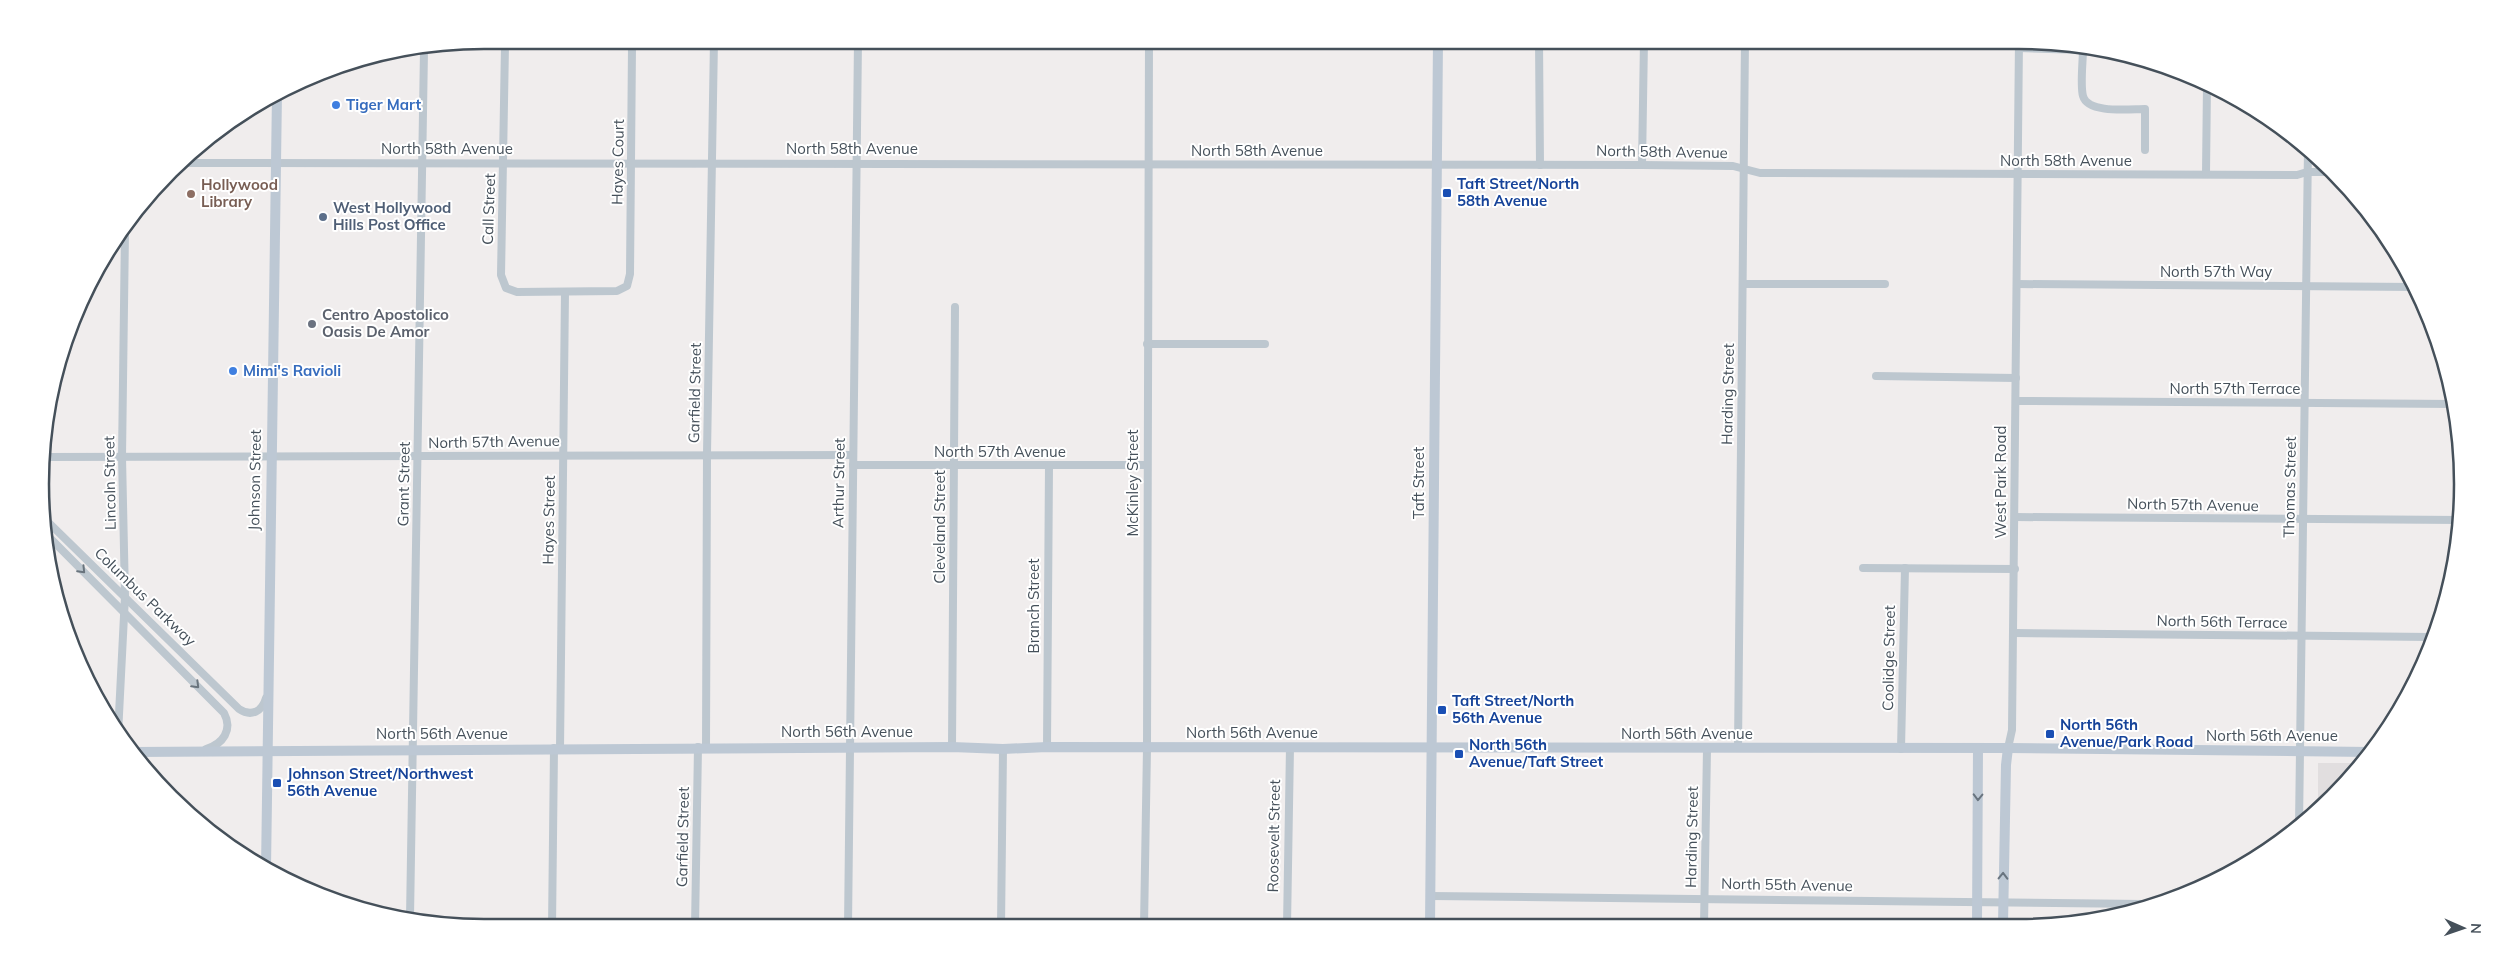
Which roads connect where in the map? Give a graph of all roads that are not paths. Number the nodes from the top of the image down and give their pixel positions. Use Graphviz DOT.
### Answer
graph roads {
  1 [pos="505,49"];
  2 [pos="632,49"];
  3 [pos="714,49"];
  4 [pos="858,49"];
  5 [pos="1149,49"];
  6 [pos="1438,49"];
  7 [pos="1539,49"];
  8 [pos="1644,49"];
  9 [pos="1745,49"];
  10 [pos="2019,49"];
  11 [pos="424,53"];
  12 [pos="2084,53"];
  13 [pos="2207,92"];
  14 [pos="277,101"];
  15 [pos="2145,150"];
  16 [pos="2308,158"];
  17 [pos="276,162"];
  18 [pos="504,162"];
  19 [pos="712,162"];
  20 [pos="190,163"];
  21 [pos="423,163"];
  22 [pos="857,163"];
  23 [pos="632,164"];
  24 [pos="1148,164"];
  25 [pos="1436,165"];
  26 [pos="1540,165"];
  27 [pos="1642,165"];
  28 [pos="1744,170"];
  29 [pos="2307,172"];
  30 [pos="2323,172"];
  31 [pos="2206,174"];
  32 [pos="2018,175"];
  33 [pos="125,238"];
  34 [pos="1742,284"];
  35 [pos="1885,284"];
  36 [pos="2017,284"];
  37 [pos="2306,287"];
  38 [pos="2407,287"];
  39 [pos="565,292"];
  40 [pos="955,307"];
  41 [pos="1147,344"];
  42 [pos="1265,344"];
  43 [pos="1876,376"];
  44 [pos="2016,378"];
  45 [pos="2016,401"];
  46 [pos="2305,403"];
  47 [pos="2447,404"];
  48 [pos="707,454"];
  49 [pos="853,454"];
  50 [pos="563,455"];
  51 [pos="418,456"];
  52 [pos="122,457"];
  53 [pos="271,457"];
  54 [pos="50,458"];
  55 [pos="853,465"];
  56 [pos="1146,465"];
  57 [pos="954,466"];
  58 [pos="1049,466"];
  59 [pos="2015,517"];
  60 [pos="2303,520"];
  61 [pos="2452,520"];
  62 [pos="51,525"];
  63 [pos="52,540"];
  64 [pos="1864,568"];
  65 [pos="1905,568"];
  66 [pos="2015,569"];
  67 [pos="125,596"];
  68 [pos="124,614"];
  69 [pos="2014,633"];
  70 [pos="2302,637"];
  71 [pos="2426,637"];
  72 [pos="224,694"];
  73 [pos="268,694"];
  74 [pos="215,702"];
  75 [pos="119,721"];
  76 [pos="702,747"];
  77 [pos="850,747"];
  78 [pos="952,747"];
  79 [pos="1047,747"];
  80 [pos="1290,747"];
  81 [pos="412,748"];
  82 [pos="1147,748"];
  83 [pos="1738,748"];
  84 [pos="2008,748"];
  85 [pos="267,749"];
  86 [pos="557,749"];
  87 [pos="1004,749"];
  88 [pos="1431,749"];
  89 [pos="1706,749"];
  90 [pos="1901,749"];
  91 [pos="1978,749"];
  92 [pos="202,750"];
  93 [pos="141,752"];
  94 [pos="2300,752"];
  95 [pos="2362,752"];
  96 [pos="2299,817"];
  97 [pos="266,861"];
  98 [pos="1430,896"];
  99 [pos="1705,898"];
  100 [pos="1977,902"];
  101 [pos="2003,902"];
  102 [pos="2133,904"];
  103 [pos="410,913"];
  104 [pos="552,919"];
  105 [pos="695,919"];
  106 [pos="848,919"];
  107 [pos="1001,919"];
  108 [pos="1144,919"];
  109 [pos="1287,919"];
  110 [pos="1430,919"];
  111 [pos="1704,919"];
  112 [pos="1977,919"];
  113 [pos="2003,919"];
  1 -- 18 [label="street, Call Street"];
  2 -- 23 [label="street, Hayes Court"];
  3 -- 19 [label="street, Garfield Street"];
  4 -- 22 [label="street, Arthur Street"];
  5 -- 24 [label="street, McKinley Street"];
  6 -- 25 [label="street, Taft Street"];
  7 -- 26 [label="street"];
  8 -- 27 [label="street"];
  9 -- 28 [label="street, Harding Street"];
  10 -- 32 [label="street, West Park Road"];
  11 -- 21 [label="street, Grant Street"];
  12 -- 15 [label="street"];
  13 -- 31 [label="street"];
  14 -- 17 [label="street, Johnson Street"];
  16 -- 29 [label="street, Thomas Street"];
  17 -- 20 [label="street, North 58th Avenue"];
  17 -- 21 [label="street, North 58th Avenue"];
  17 -- 53 [label="street, Johnson Street"];
  18 -- 21 [label="street, North 58th Avenue"];
  18 -- 23 [label="street, North 58th Avenue"];
  18 -- 39 [label="street, Call Street"];
  19 -- 22 [label="street, North 58th Avenue"];
  19 -- 23 [label="street, North 58th Avenue"];
  19 -- 48 [label="street, Garfield Street"];
  21 -- 51 [label="street, Grant Street"];
  22 -- 24 [label="street, North 58th Avenue"];
  22 -- 49 [label="street, Arthur Street"];
  23 -- 39 [label="street, Hayes Court"];
  24 -- 25 [label="street, North 58th Avenue"];
  24 -- 41 [label="street, McKinley Street"];
  25 -- 26 [label="street, North 58th Avenue"];
  25 -- 88 [label="street, Taft Street"];
  26 -- 27 [label="street, North 58th Avenue"];
  27 -- 28 [label="street, North 58th Avenue"];
  28 -- 32 [label="street, North 58th Avenue"];
  28 -- 34 [label="street, Harding Street"];
  29 -- 30 [label="street, North 58th Avenue"];
  29 -- 31 [label="street, North 58th Avenue"];
  29 -- 37 [label="street, Thomas Street"];
  31 -- 32 [label="street, North 58th Avenue"];
  32 -- 36 [label="street, West Park Road"];
  33 -- 52 [label="street, Lincoln Street"];
  34 -- 35 [label="street"];
  34 -- 83 [label="street, Harding Street"];
  36 -- 37 [label="street, North 57th Way"];
  36 -- 44 [label="street, West Park Road"];
  37 -- 38 [label="street, North 57th Way"];
  37 -- 46 [label="street, Thomas Street"];
  39 -- 50 [label="street, Hayes Street"];
  40 -- 57 [label="street, Cleveland Street"];
  41 -- 42 [label="street"];
  41 -- 56 [label="street, McKinley Street"];
  43 -- 44 [label="street"];
  44 -- 45 [label="street, West Park Road"];
  45 -- 46 [label="street, North 57th Terrace"];
  45 -- 59 [label="street, West Park Road"];
  46 -- 47 [label="street, North 57th Terrace"];
  46 -- 60 [label="street, Thomas Street"];
  48 -- 49 [label="street, North 57th Avenue"];
  48 -- 50 [label="street, North 57th Avenue"];
  48 -- 76 [label="street, Garfield Street"];
  49 -- 55 [label="street, Arthur Street"];
  50 -- 51 [label="street, North 57th Avenue"];
  50 -- 86 [label="street, Hayes Street"];
  51 -- 53 [label="street, North 57th Avenue"];
  51 -- 81 [label="street, Grant Street"];
  52 -- 53 [label="street, North 57th Avenue"];
  52 -- 54 [label="street, North 57th Avenue"];
  52 -- 67 [label="street, Lincoln Street"];
  53 -- 73 [label="street, Johnson Street"];
  55 -- 57 [label="street, North 57th Avenue"];
  55 -- 77 [label="street, Arthur Street"];
  56 -- 58 [label="street, North 57th Avenue"];
  56 -- 82 [label="street, McKinley Street"];
  57 -- 58 [label="street, North 57th Avenue"];
  57 -- 78 [label="street, Cleveland Street"];
  58 -- 79 [label="street, Branch Street"];
  59 -- 60 [label="street, North 57th Avenue"];
  59 -- 66 [label="street, West Park Road"];
  60 -- 61 [label="street, North 57th Avenue"];
  60 -- 70 [label="street, Thomas Street"];
  62 -- 67 [label="street, Columbus Parkway"];
  63 -- 68 [label="street, Columbus Parkway, one-way"];
  64 -- 65 [label="street"];
  65 -- 66 [label="street"];
  65 -- 90 [label="street, Coolidge Street"];
  66 -- 69 [label="street, West Park Road"];
  67 -- 68 [label="street, Lincoln Street"];
  67 -- 72 [label="street, Columbus Parkway"];
  68 -- 74 [label="street, Columbus Parkway, one-way"];
  68 -- 75 [label="street, Lincoln Street"];
  69 -- 70 [label="street, North 56th Terrace"];
  69 -- 84 [label="street, West Park Road"];
  70 -- 71 [label="street, North 56th Terrace"];
  70 -- 94 [label="street, Thomas Street"];
  72 -- 73 [label="street, Columbus Parkway"];
  72 -- 74 [label="street"];
  73 -- 85 [label="street, Johnson Street"];
  74 -- 92 [label="street, Columbus Parkway"];
  76 -- 77 [label="street, North 56th Avenue"];
  76 -- 86 [label="street, North 56th Avenue"];
  76 -- 105 [label="street, Garfield Street"];
  77 -- 78 [label="street, North 56th Avenue"];
  77 -- 106 [label="street, Arthur Street"];
  78 -- 87 [label="street, North 56th Avenue"];
  79 -- 82 [label="street, North 56th Avenue"];
  79 -- 87 [label="street, North 56th Avenue"];
  80 -- 82 [label="street, North 56th Avenue"];
  80 -- 88 [label="street, North 56th Avenue"];
  80 -- 109 [label="street, Roosevelt Street"];
  81 -- 85 [label="street, North 56th Avenue"];
  81 -- 86 [label="street, North 56th Avenue"];
  81 -- 103 [label="street, Grant Street"];
  82 -- 108 [label="street, McKinley Street"];
  83 -- 89 [label="street, North 56th Avenue"];
  83 -- 90 [label="street, North 56th Avenue"];
  84 -- 91 [label="street, North 56th Avenue"];
  84 -- 94 [label="street, North 56th Avenue"];
  101 -- 84 [label="street, West Park Road, one-way"];
  85 -- 92 [label="street, North 56th Avenue"];
  85 -- 97 [label="street, Johnson Street"];
  86 -- 104 [label="street, Hayes Street"];
  87 -- 107 [label="street"];
  88 -- 89 [label="street, North 56th Avenue"];
  88 -- 98 [label="street, Taft Street"];
  89 -- 99 [label="street, Harding Street"];
  90 -- 91 [label="street, North 56th Avenue"];
  91 -- 100 [label="street, one-way"];
  92 -- 93 [label="street, North 56th Avenue"];
  94 -- 95 [label="street, North 56th Avenue"];
  94 -- 96 [label="street, Thomas Street"];
  98 -- 99 [label="street, North 55th Avenue"];
  98 -- 110 [label="street, Taft Street"];
  99 -- 100 [label="street, North 55th Avenue"];
  99 -- 111 [label="street, Harding Street"];
  100 -- 101 [label="street, North 55th Avenue"];
  100 -- 112 [label="street"];
  101 -- 102 [label="street, North 55th Avenue"];
  101 -- 113 [label="street, West Park Road"];
}
